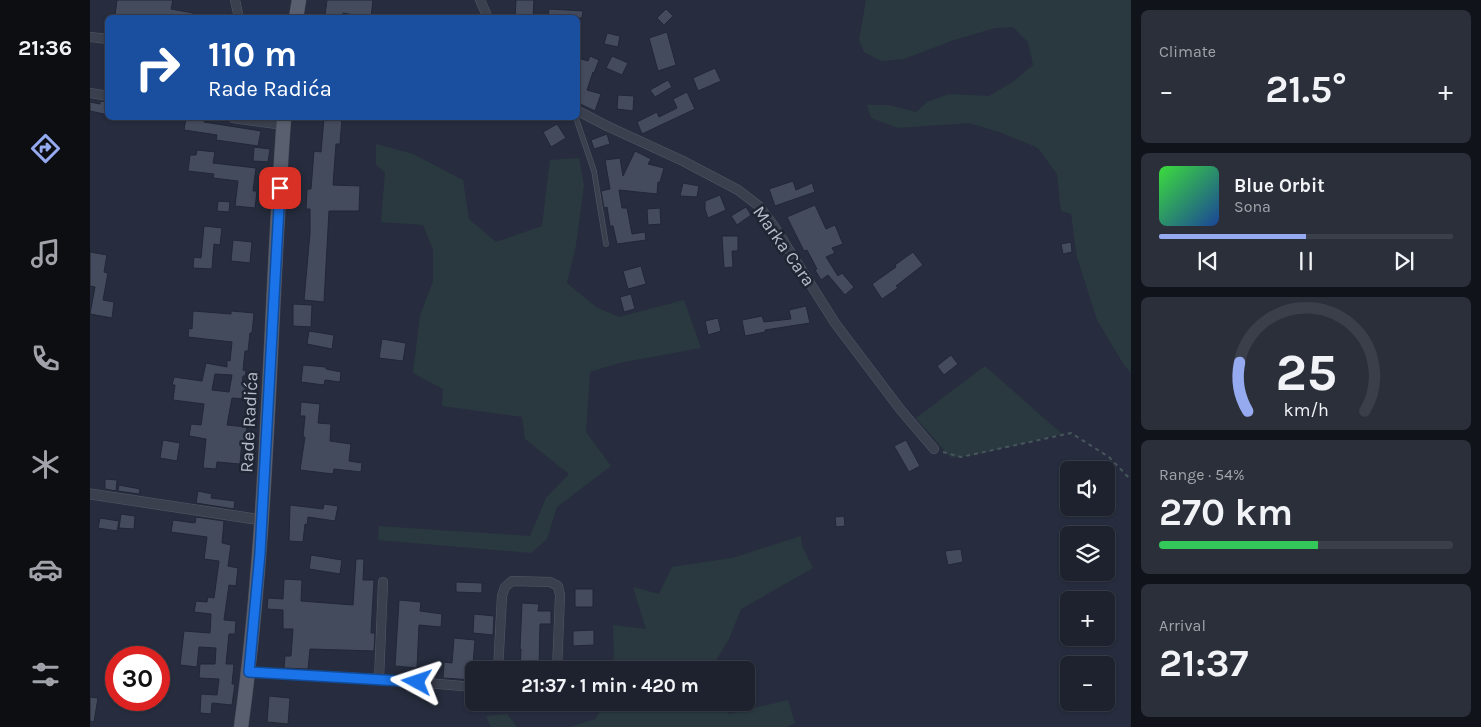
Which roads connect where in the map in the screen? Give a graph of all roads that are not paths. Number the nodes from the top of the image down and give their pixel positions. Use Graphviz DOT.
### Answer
graph roads {
  1 [pos="235,0"];
  2 [pos="299,0"];
  3 [pos="480,0"];
  4 [pos="238,15"];
  5 [pos="296,15"];
  6 [pos="487,15"];
  7 [pos="90,37"];
  8 [pos="105,40"];
  9 [pos="90,93"];
  10 [pos="105,96"];
  11 [pos="580,112"];
  12 [pos="267,120"];
  13 [pos="577,120"];
  14 [pos="284,121"];
  15 [pos="606,244"];
  16 [pos="934,450"];
  17 [pos="90,494"];
  18 [pos="262,520"];
  19 [pos="383,582"];
  20 [pos="498,661"];
  21 [pos="557,661"];
  22 [pos="249,672"];
  23 [pos="379,679"];
  24 [pos="465,686"];
  25 [pos="242,727"];
  1 -- 4 [label="street"];
  2 -- 5 [label="main road"];
  3 -- 6 [label="street"];
  7 -- 8 [label="street"];
  9 -- 10 [label="street"];
  11 -- 16 [label="street, Marka Cara"];
  12 -- 14 [label="street"];
  13 -- 15 [label="lane"];
  14 -- 18 [label="main road, Rade Radića"];
  17 -- 18 [label="street"];
  18 -- 22 [label="main road, Rade Radića"];
  19 -- 23 [label="street"];
  20 -- 21 [label="street"];
  22 -- 23 [label="street"];
  22 -- 25 [label="main road, Rade Radića"];
  23 -- 24 [label="street"];
}
